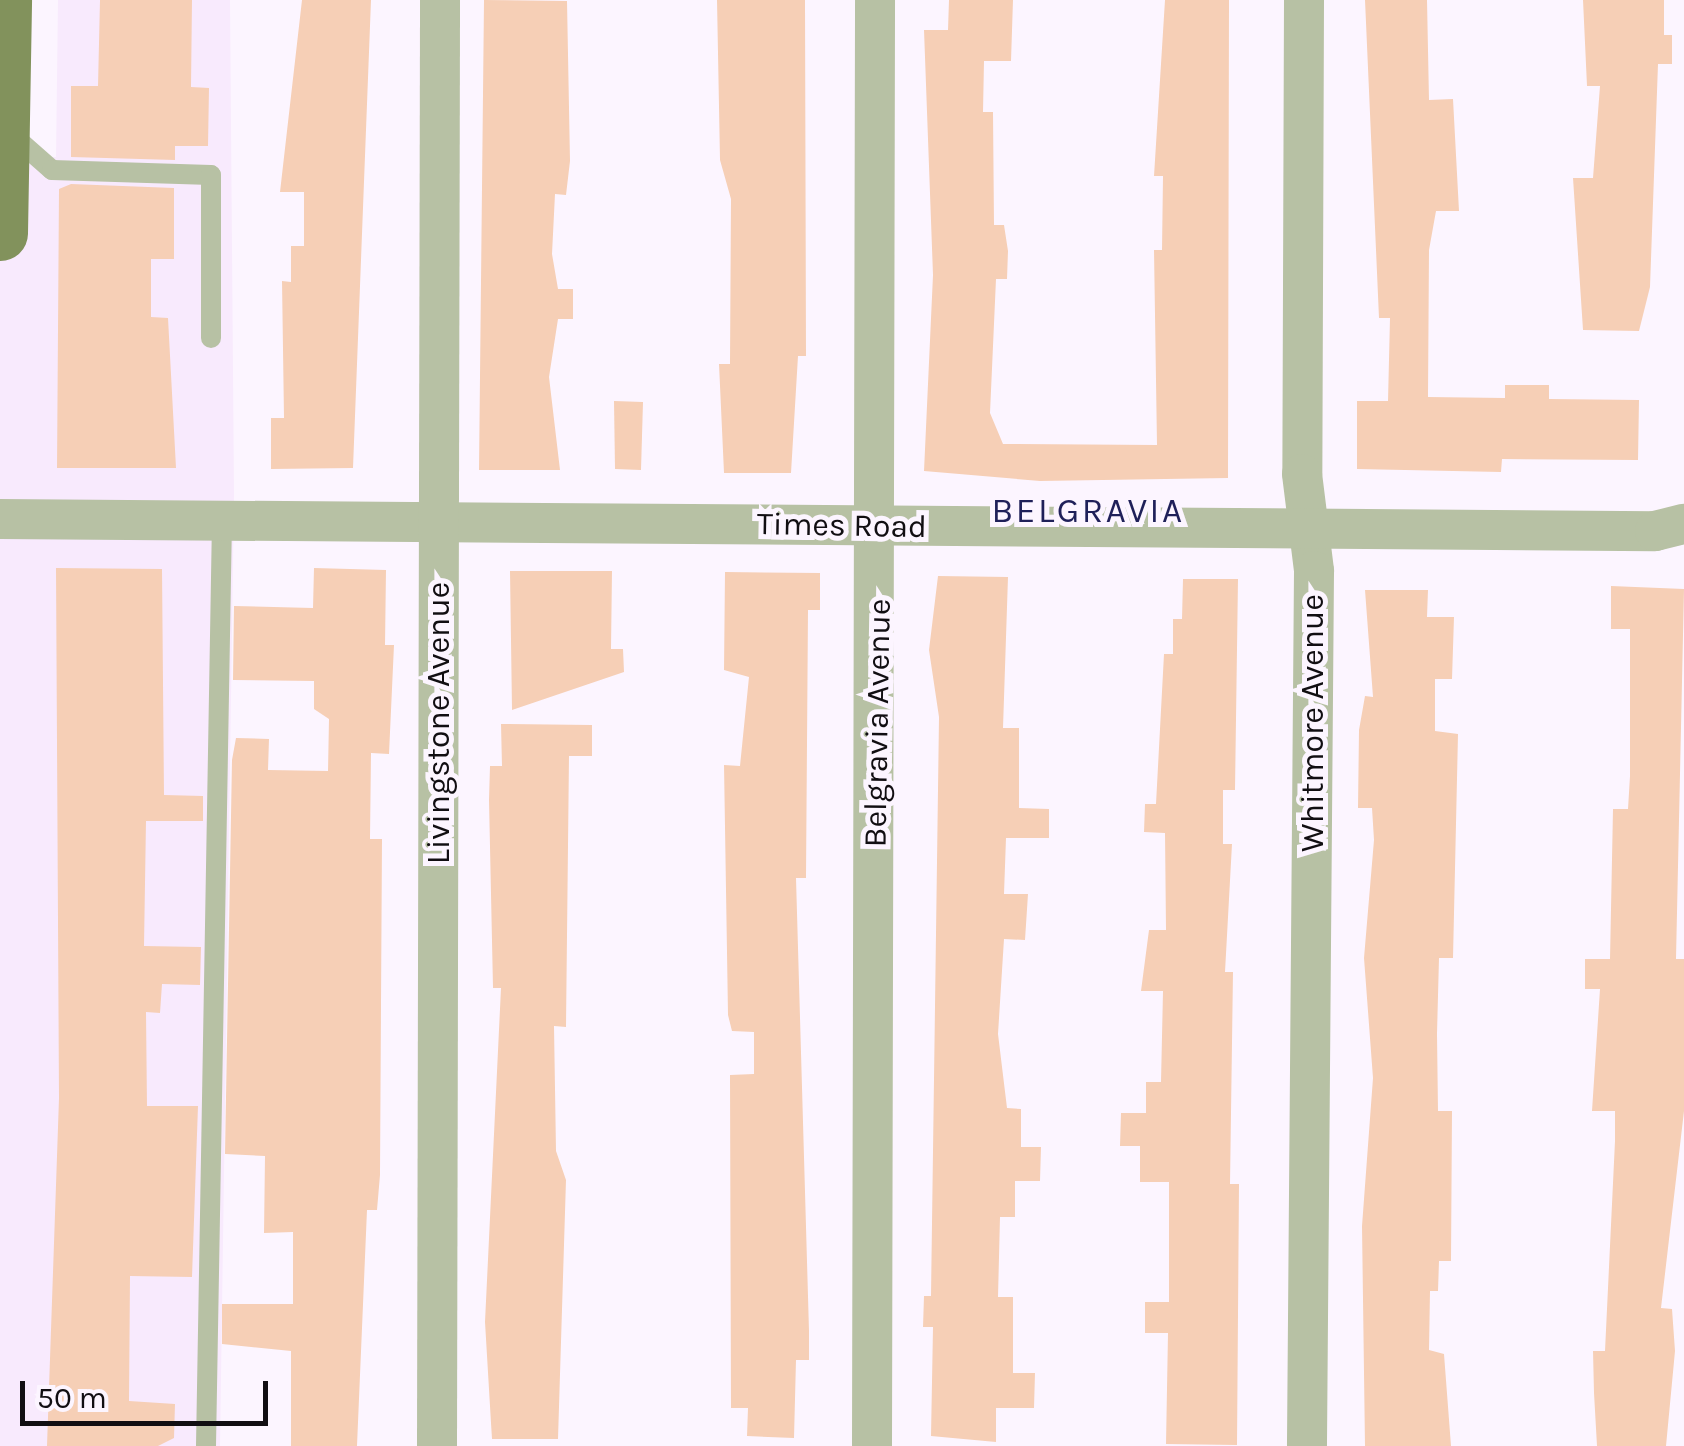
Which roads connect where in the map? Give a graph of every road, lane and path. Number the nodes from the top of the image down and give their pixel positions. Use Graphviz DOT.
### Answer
graph roads {
  1 [pos="4,0"];
  2 [pos="440,0"];
  3 [pos="875,0"];
  4 [pos="1304,0"];
  5 [pos="1,126"];
  6 [pos="0,233"];
  7 [pos="211,338"];
  8 [pos="0,520"];
  9 [pos="222,520"];
  10 [pos="436,524"];
  11 [pos="1684,524"];
  12 [pos="876,525"];
  13 [pos="1308,528"];
  14 [pos="206,1446"];
  15 [pos="436,1446"];
  16 [pos="872,1446"];
  17 [pos="1307,1446"];
  1 -- 5 [label="main road"];
  2 -- 10 [label="street, Livingstone Avenue"];
  3 -- 12 [label="street, Belgravia Avenue"];
  4 -- 13 [label="street, Whitmore Avenue"];
  5 -- 6 [label="main road"];
  5 -- 7 [label="lane"];
  8 -- 9 [label="street, Times Road"];
  9 -- 10 [label="street, Times Road"];
  9 -- 14 [label="lane"];
  10 -- 12 [label="street, Times Road"];
  10 -- 15 [label="street, Livingstone Avenue"];
  11 -- 13 [label="street, Times Road"];
  12 -- 13 [label="street, Times Road"];
  12 -- 16 [label="street, Belgravia Avenue"];
  13 -- 17 [label="street, Whitmore Avenue"];
}
